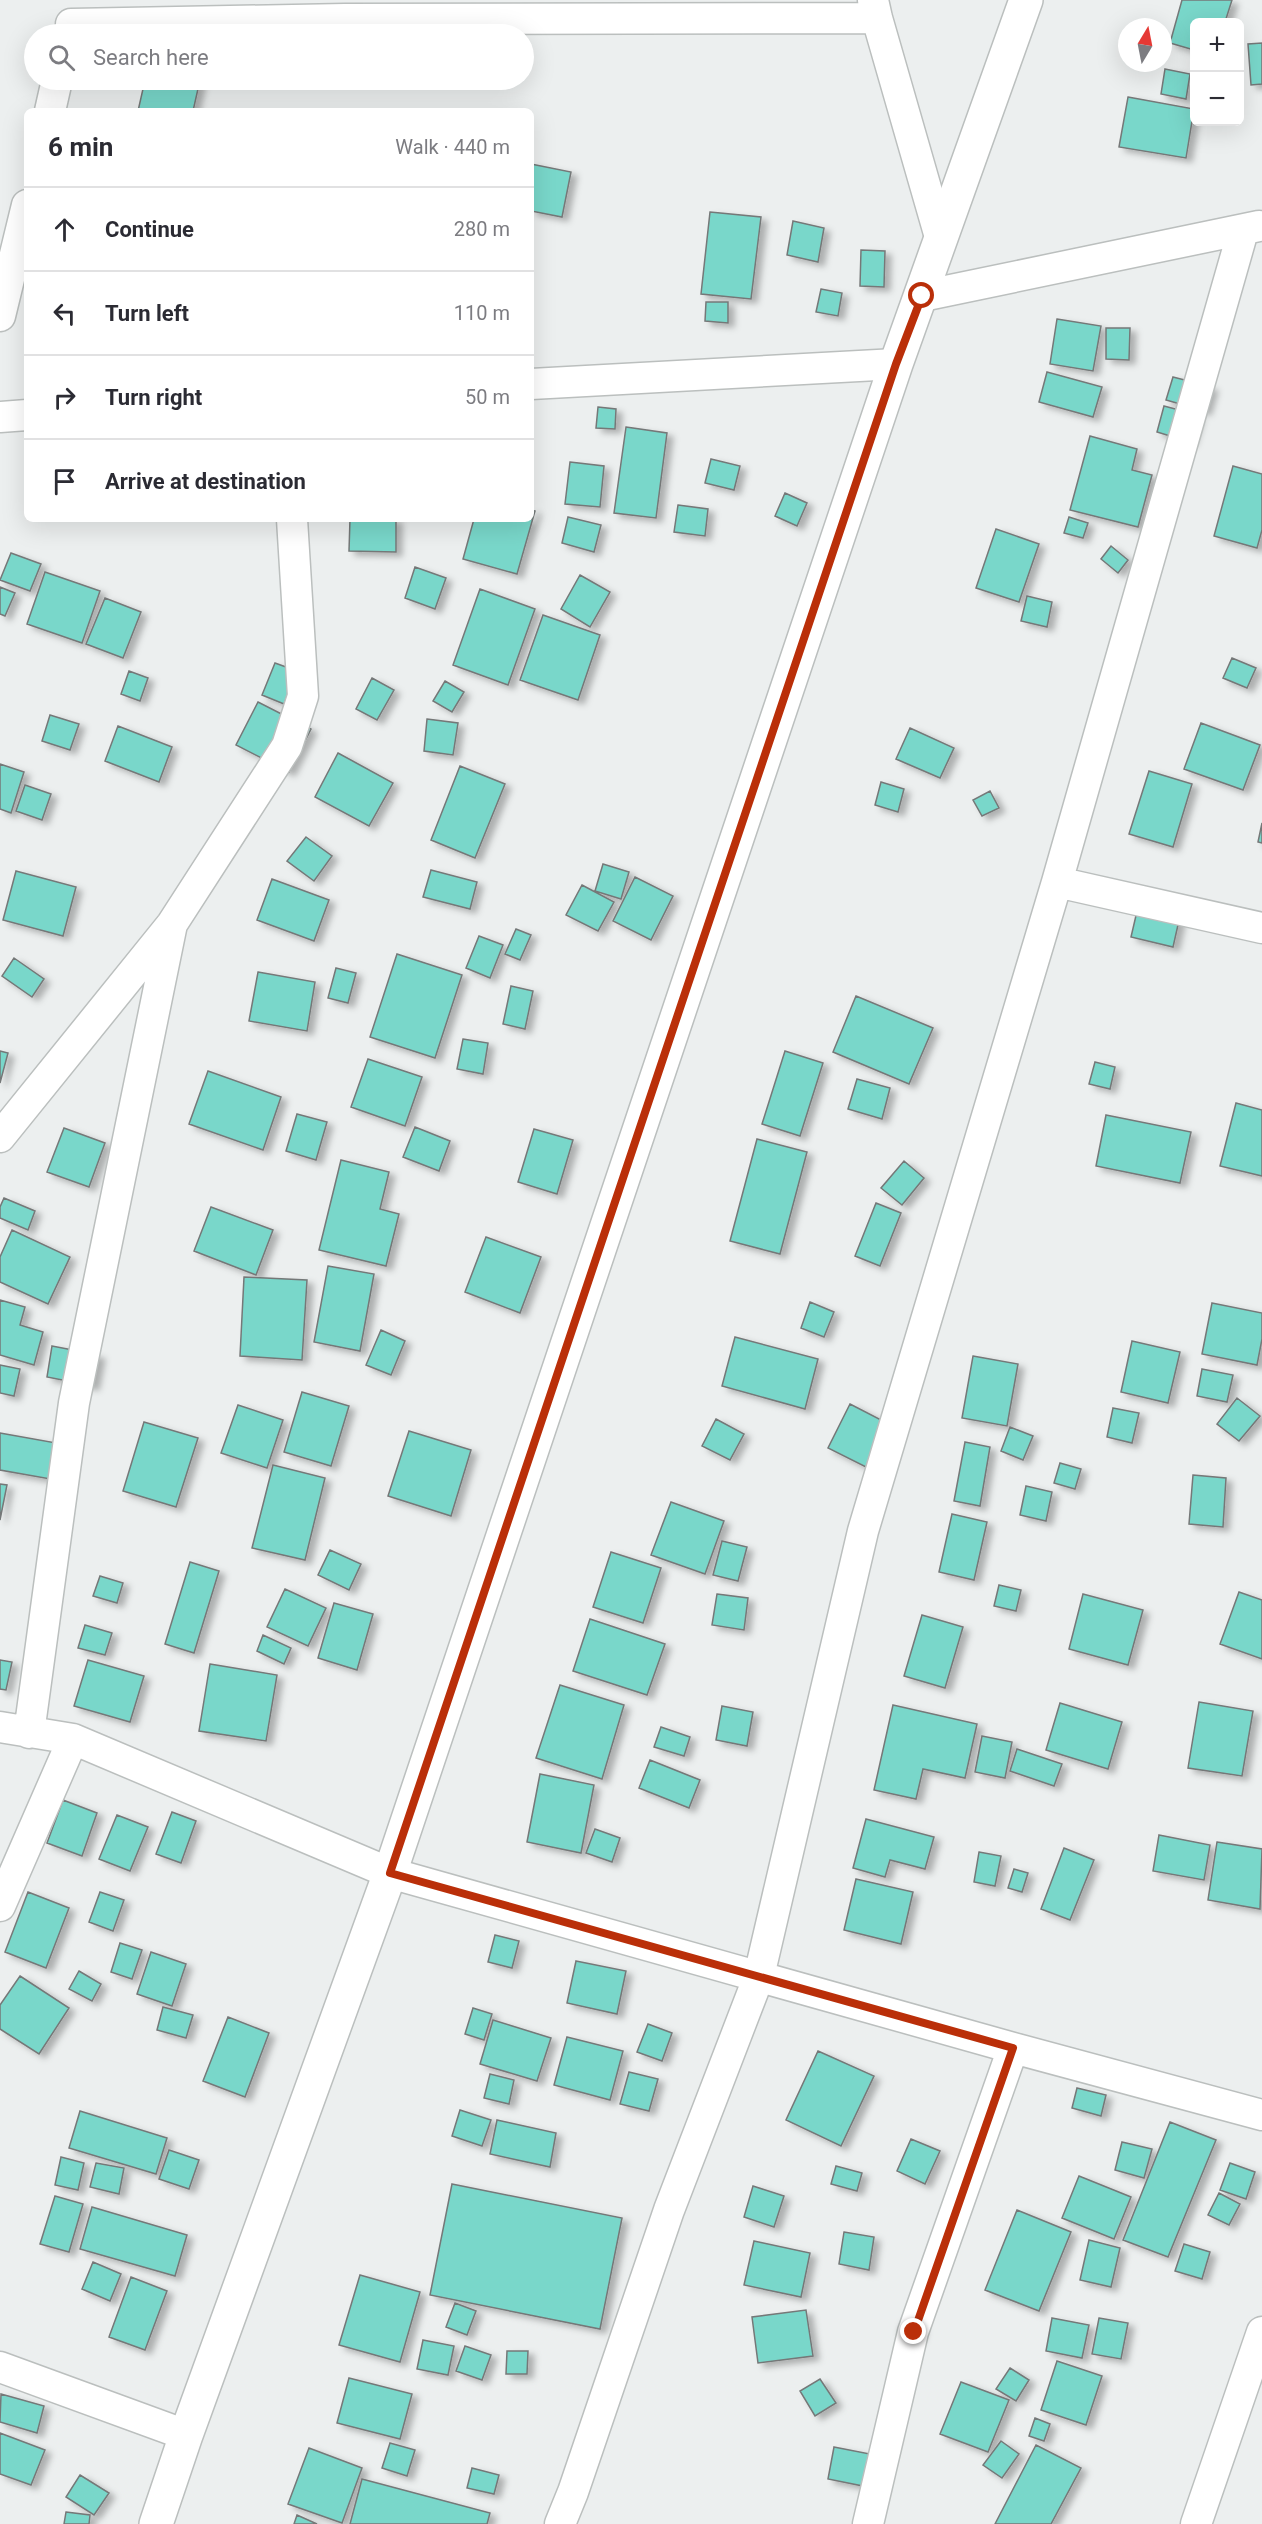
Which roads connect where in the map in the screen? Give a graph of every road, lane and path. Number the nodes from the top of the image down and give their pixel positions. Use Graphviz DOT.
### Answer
graph roads {
  1 [pos="1026,0"];
  2 [pos="875,9"];
  3 [pos="344,10"];
  4 [pos="69,20"];
  5 [pos="55,90"];
  6 [pos="51,108"];
  7 [pos="24,217"];
  8 [pos="1252,228"];
  9 [pos="940,237"];
  10 [pos="922,296"];
  11 [pos="0,316"];
  12 [pos="896,364"];
  13 [pos="534,384"];
  14 [pos="24,415"];
  15 [pos="0,417"];
  16 [pos="292,522"];
  17 [pos="1057,882"];
  18 [pos="172,924"];
  19 [pos="1262,928"];
  20 [pos="0,1137"];
  21 [pos="0,1726"];
  22 [pos="29,1733"];
  23 [pos="73,1739"];
  24 [pos="390,1873"];
  25 [pos="0,1906"];
  26 [pos="759,1976"];
  27 [pos="1013,2048"];
  28 [pos="1262,2115"];
  29 [pos="1262,2332"];
  30 [pos="0,2367"];
  31 [pos="186,2435"];
  32 [pos="156,2524"];
  33 [pos="560,2524"];
  34 [pos="868,2524"];
  35 [pos="1196,2524"];
  1 -- 9 [label="street"];
  2 -- 3 [label="street"];
  2 -- 9 [label="street"];
  3 -- 4 [label="street"];
  5 -- 6 [label="street"];
  7 -- 11 [label="street"];
  8 -- 10 [label="street"];
  8 -- 17 [label="street"];
  9 -- 10 [label="street"];
  10 -- 12 [label="street"];
  12 -- 13 [label="street"];
  12 -- 24 [label="street"];
  14 -- 15 [label="street"];
  16 -- 18 [label="street"];
  17 -- 19 [label="street"];
  17 -- 26 [label="street"];
  18 -- 20 [label="street"];
  18 -- 22 [label="street"];
  21 -- 22 [label="street"];
  22 -- 23 [label="street"];
  23 -- 24 [label="street"];
  23 -- 25 [label="street"];
  24 -- 26 [label="street"];
  24 -- 31 [label="street"];
  26 -- 27 [label="street"];
  26 -- 33 [label="street"];
  27 -- 28 [label="street"];
  27 -- 34 [label="street"];
  29 -- 35 [label="street"];
  30 -- 31 [label="street"];
  31 -- 32 [label="street"];
}
